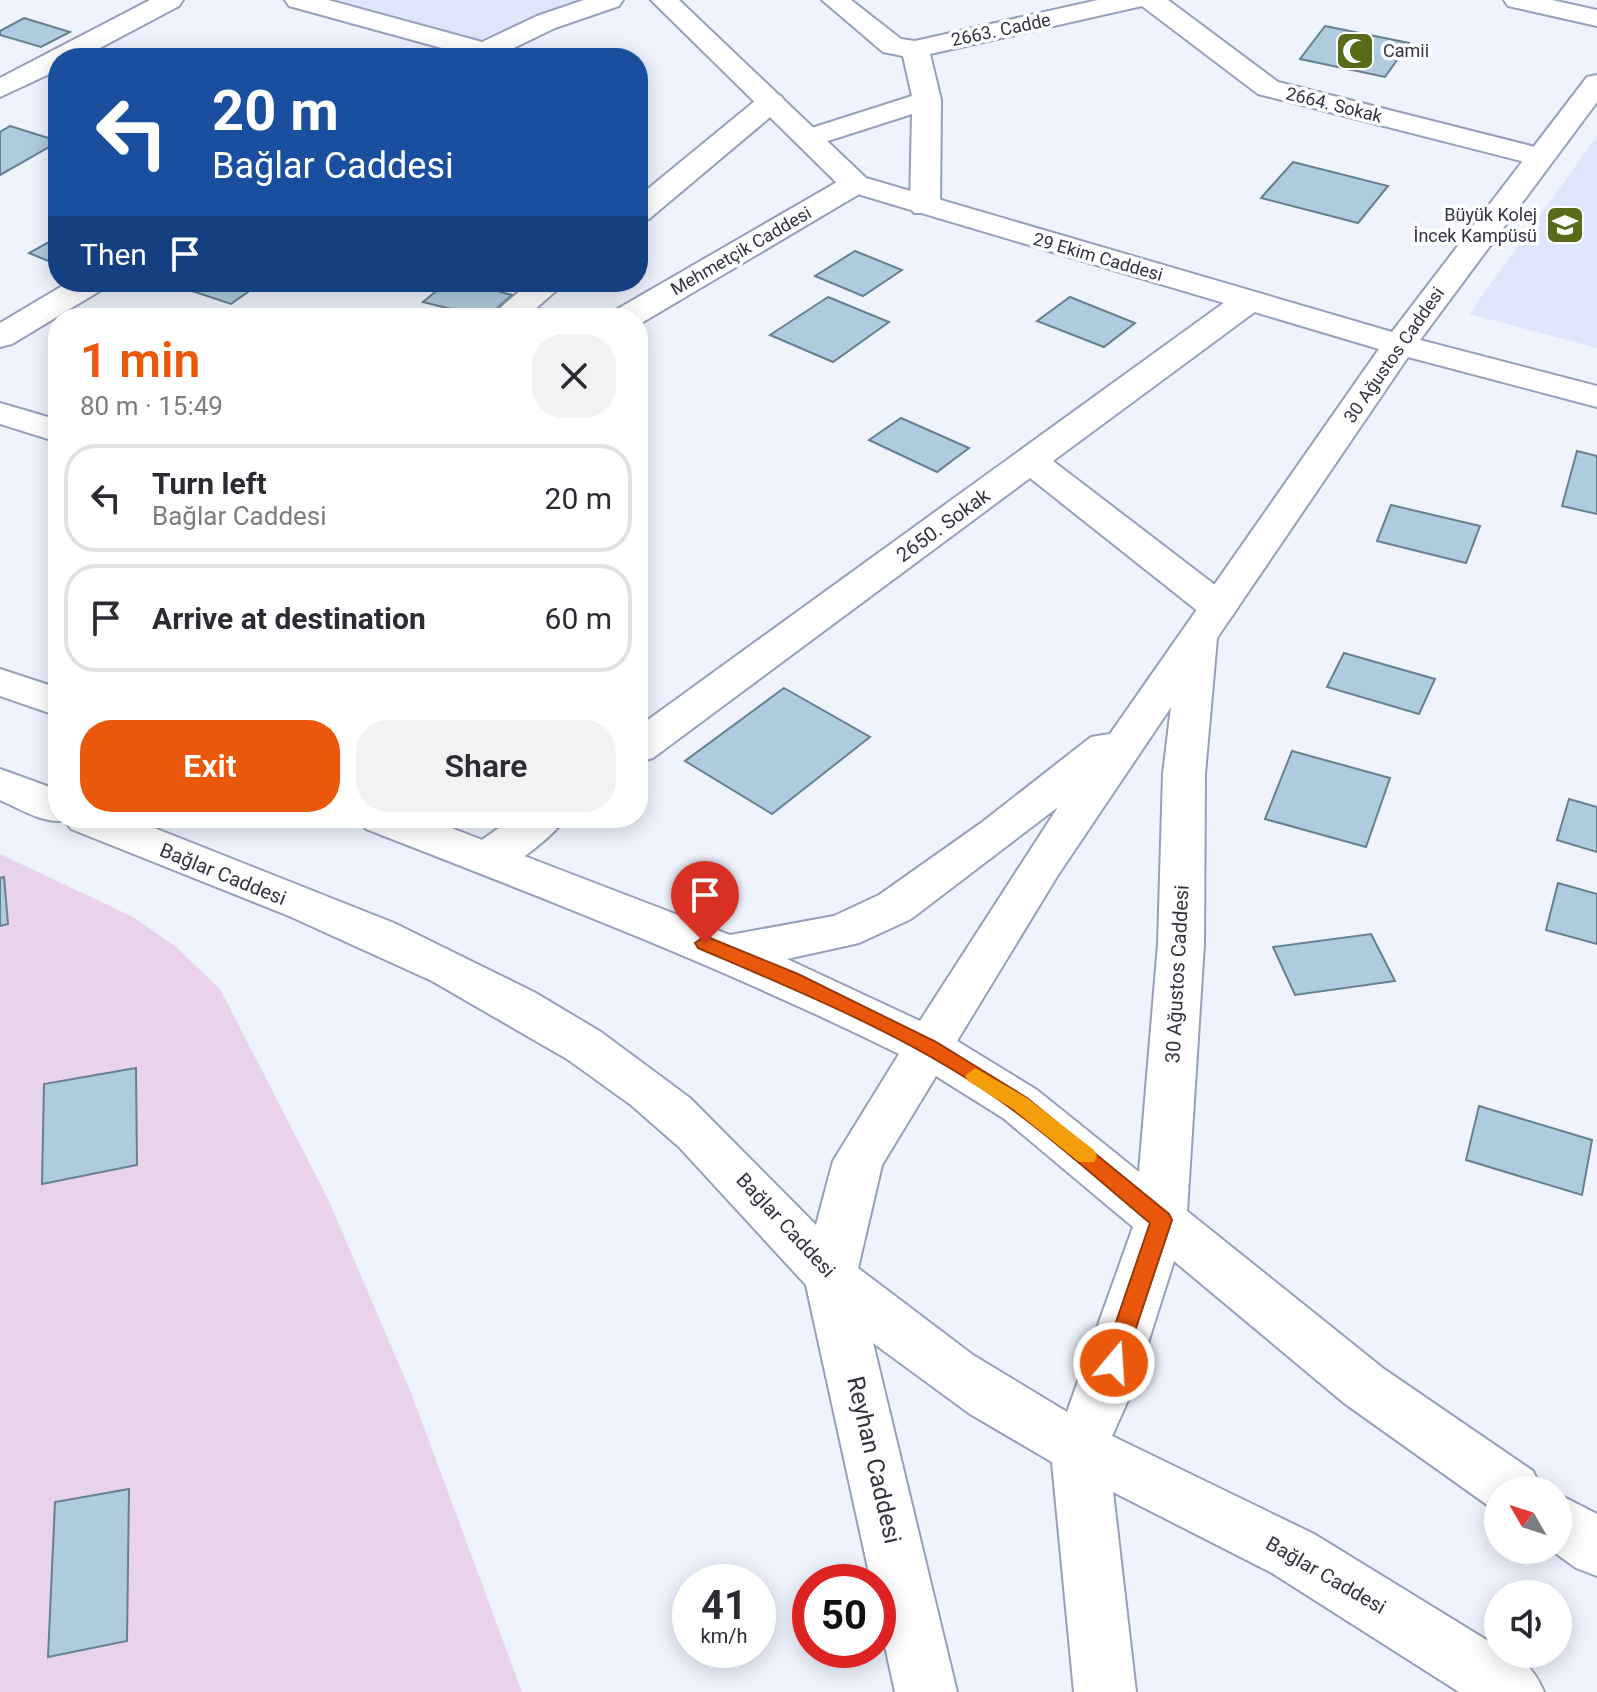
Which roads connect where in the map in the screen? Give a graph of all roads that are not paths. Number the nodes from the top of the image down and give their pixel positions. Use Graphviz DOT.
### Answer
graph roads {
  1 [pos="170,0"];
  2 [pos="298,0"];
  3 [pos="610,0"];
  4 [pos="664,0"];
  5 [pos="835,0"];
  6 [pos="1133,0"];
  7 [pos="1151,0"];
  8 [pos="1517,0"];
  9 [pos="1597,18"];
  10 [pos="78,48"];
  11 [pos="457,48"];
  12 [pos="490,48"];
  13 [pos="915,49"];
  14 [pos="48,64"];
  15 [pos="1597,83"];
  16 [pos="0,89"];
  17 [pos="927,100"];
  18 [pos="771,102"];
  19 [pos="809,138"];
  20 [pos="1541,157"];
  21 [pos="855,184"];
  22 [pos="648,197"];
  23 [pos="925,206"];
  24 [pos="75,292"];
  25 [pos="538,292"];
  26 [pos="1248,301"];
  27 [pos="48,308"];
  28 [pos="49,308"];
  29 [pos="518,308"];
  30 [pos="643,308"];
  31 [pos="0,337"];
  32 [pos="1400,344"];
  33 [pos="1597,397"];
  34 [pos="0,413"];
  35 [pos="48,428"];
  36 [pos="1030,461"];
  37 [pos="1209,620"];
  38 [pos="0,682"];
  39 [pos="48,699"];
  40 [pos="1142,719"];
  41 [pos="648,741"];
  42 [pos="0,784"];
  43 [pos="48,803"];
  44 [pos="111,828"];
  45 [pos="408,828"];
  46 [pos="529,828"];
  47 [pos="488,858"];
  48 [pos="728,953"];
  49 [pos="929,1047"];
  50 [pos="1161,1220"];
  51 [pos="830,1275"];
  52 [pos="1079,1447"];
  53 [pos="1493,1476"];
  54 [pos="1572,1531"];
  55 [pos="1597,1548"];
  56 [pos="926,1692"];
  57 [pos="1105,1692"];
  58 [pos="1513,1692"];
  1 -- 10 [label="street"];
  2 -- 11 [label="street"];
  3 -- 12 [label="street"];
  4 -- 18 [label="street, 29 Ekim Caddesi"];
  5 -- 13 [label="street"];
  6 -- 13 [label="street, 2663. Cadde"];
  7 -- 20 [label="street, 2664. Sokak"];
  8 -- 9 [label="street"];
  13 -- 17 [label="street"];
  14 -- 16 [label="street"];
  15 -- 20 [label="street, 30 Ağustos Caddesi"];
  17 -- 19 [label="street"];
  17 -- 23 [label="street"];
  18 -- 19 [label="street, 29 Ekim Caddesi"];
  18 -- 22 [label="street"];
  19 -- 21 [label="street, 29 Ekim Caddesi"];
  20 -- 32 [label="street, 30 Ağustos Caddesi"];
  21 -- 23 [label="street, 29 Ekim Caddesi"];
  21 -- 30 [label="street, Mehmetçik Caddesi"];
  23 -- 26 [label="street, 29 Ekim Caddesi"];
  24 -- 28 [label="street"];
  25 -- 29 [label="street"];
  26 -- 32 [label="street, 29 Ekim Caddesi"];
  26 -- 36 [label="street, 2650. Sokak"];
  27 -- 31 [label="street"];
  32 -- 33 [label="street, 29 Ekim Caddesi"];
  32 -- 37 [label="street, 30 Ağustos Caddesi"];
  34 -- 35 [label="street"];
  36 -- 37 [label="street"];
  36 -- 41 [label="street, 2650. Sokak"];
  37 -- 40 [label="street, 30 Ağustos Caddesi"];
  37 -- 50 [label="street, 30 Ağustos Caddesi"];
  38 -- 39 [label="street"];
  40 -- 48 [label="street"];
  40 -- 49 [label="street, 30 Ağustos Caddesi"];
  42 -- 43 [label="street"];
  44 -- 51 [label="street, Bağlar Caddesi"];
  45 -- 47 [label="street"];
  46 -- 47 [label="street"];
  47 -- 48 [label="street"];
  48 -- 49 [label="street"];
  49 -- 50 [label="street"];
  49 -- 51 [label="street, 30 Ağustos Caddesi"];
  50 -- 52 [label="street, 30 Ağustos Caddesi"];
  50 -- 53 [label="street"];
  51 -- 52 [label="street, Bağlar Caddesi"];
  51 -- 56 [label="street, Reyhan Caddesi"];
  52 -- 57 [label="street"];
  52 -- 58 [label="street, Bağlar Caddesi"];
  54 -- 55 [label="street"];
}
